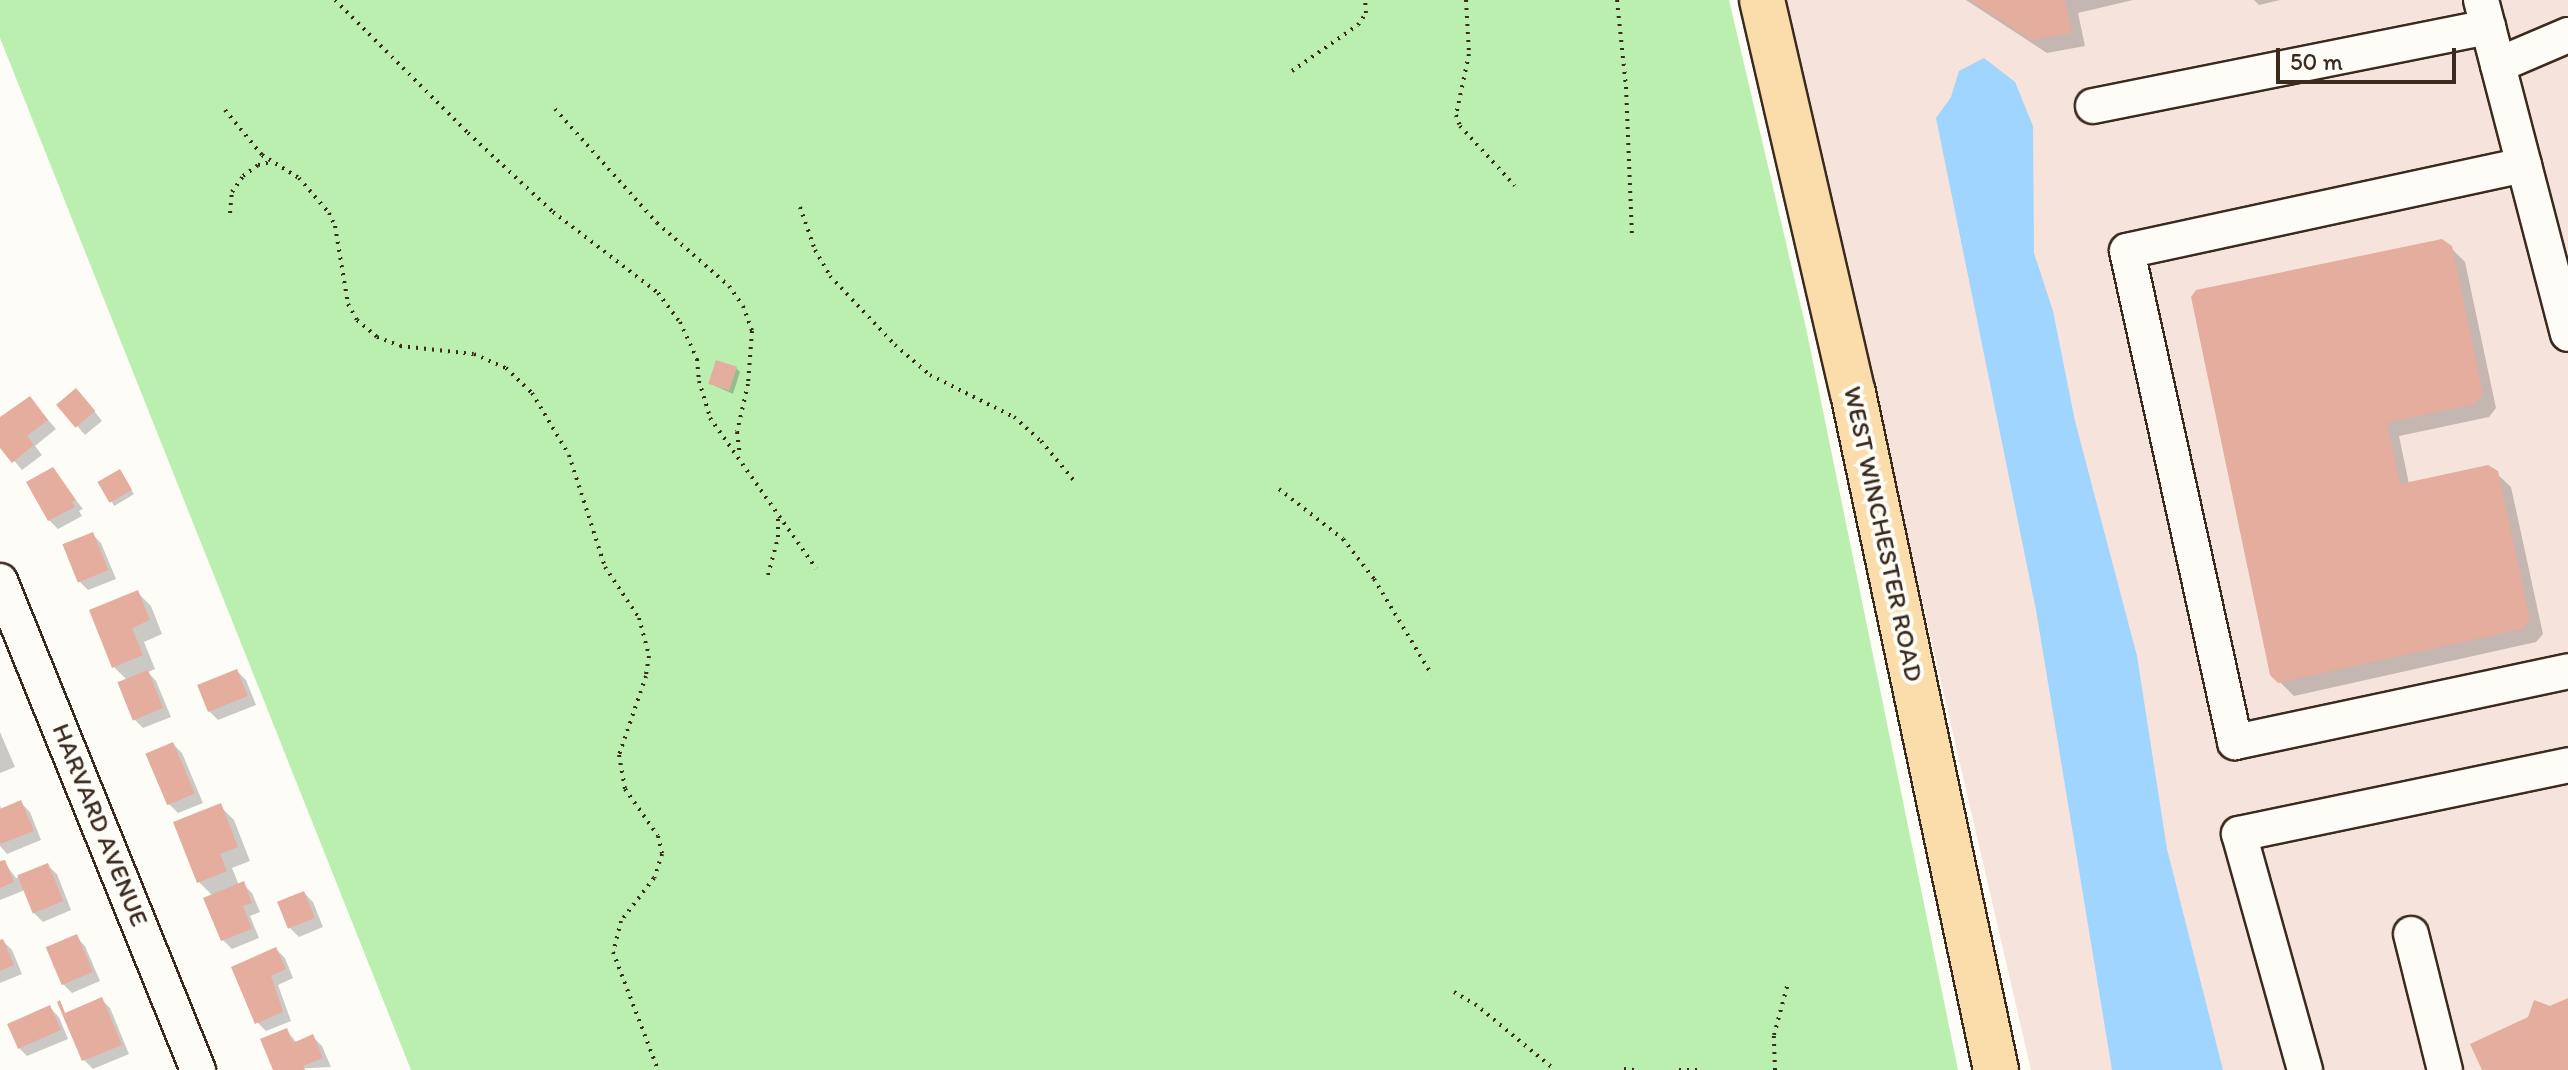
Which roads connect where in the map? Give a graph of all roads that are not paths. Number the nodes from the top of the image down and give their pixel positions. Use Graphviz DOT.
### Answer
graph roads {
  1 [pos="1762,0"];
  2 [pos="2485,14"];
  3 [pos="2568,35"];
  4 [pos="2498,65"];
  5 [pos="2093,106"];
  6 [pos="2524,165"];
  7 [pos="2568,334"];
  8 [pos="0,581"];
  9 [pos="2568,671"];
  10 [pos="2568,765"];
  11 [pos="2411,934"];
  12 [pos="198,1070"];
  13 [pos="1996,1070"];
  14 [pos="2305,1070"];
  15 [pos="2445,1070"];
  1 -- 13 [label="main road, WEST WINCHESTER ROAD"];
  2 -- 4 [label="street"];
  2 -- 5 [label="street"];
  3 -- 4 [label="street"];
  4 -- 6 [label="street"];
  6 -- 7 [label="street"];
  6 -- 9 [label="street"];
  8 -- 12 [label="street, HARVARD AVENUE"];
  10 -- 14 [label="street"];
  11 -- 15 [label="street"];
}
